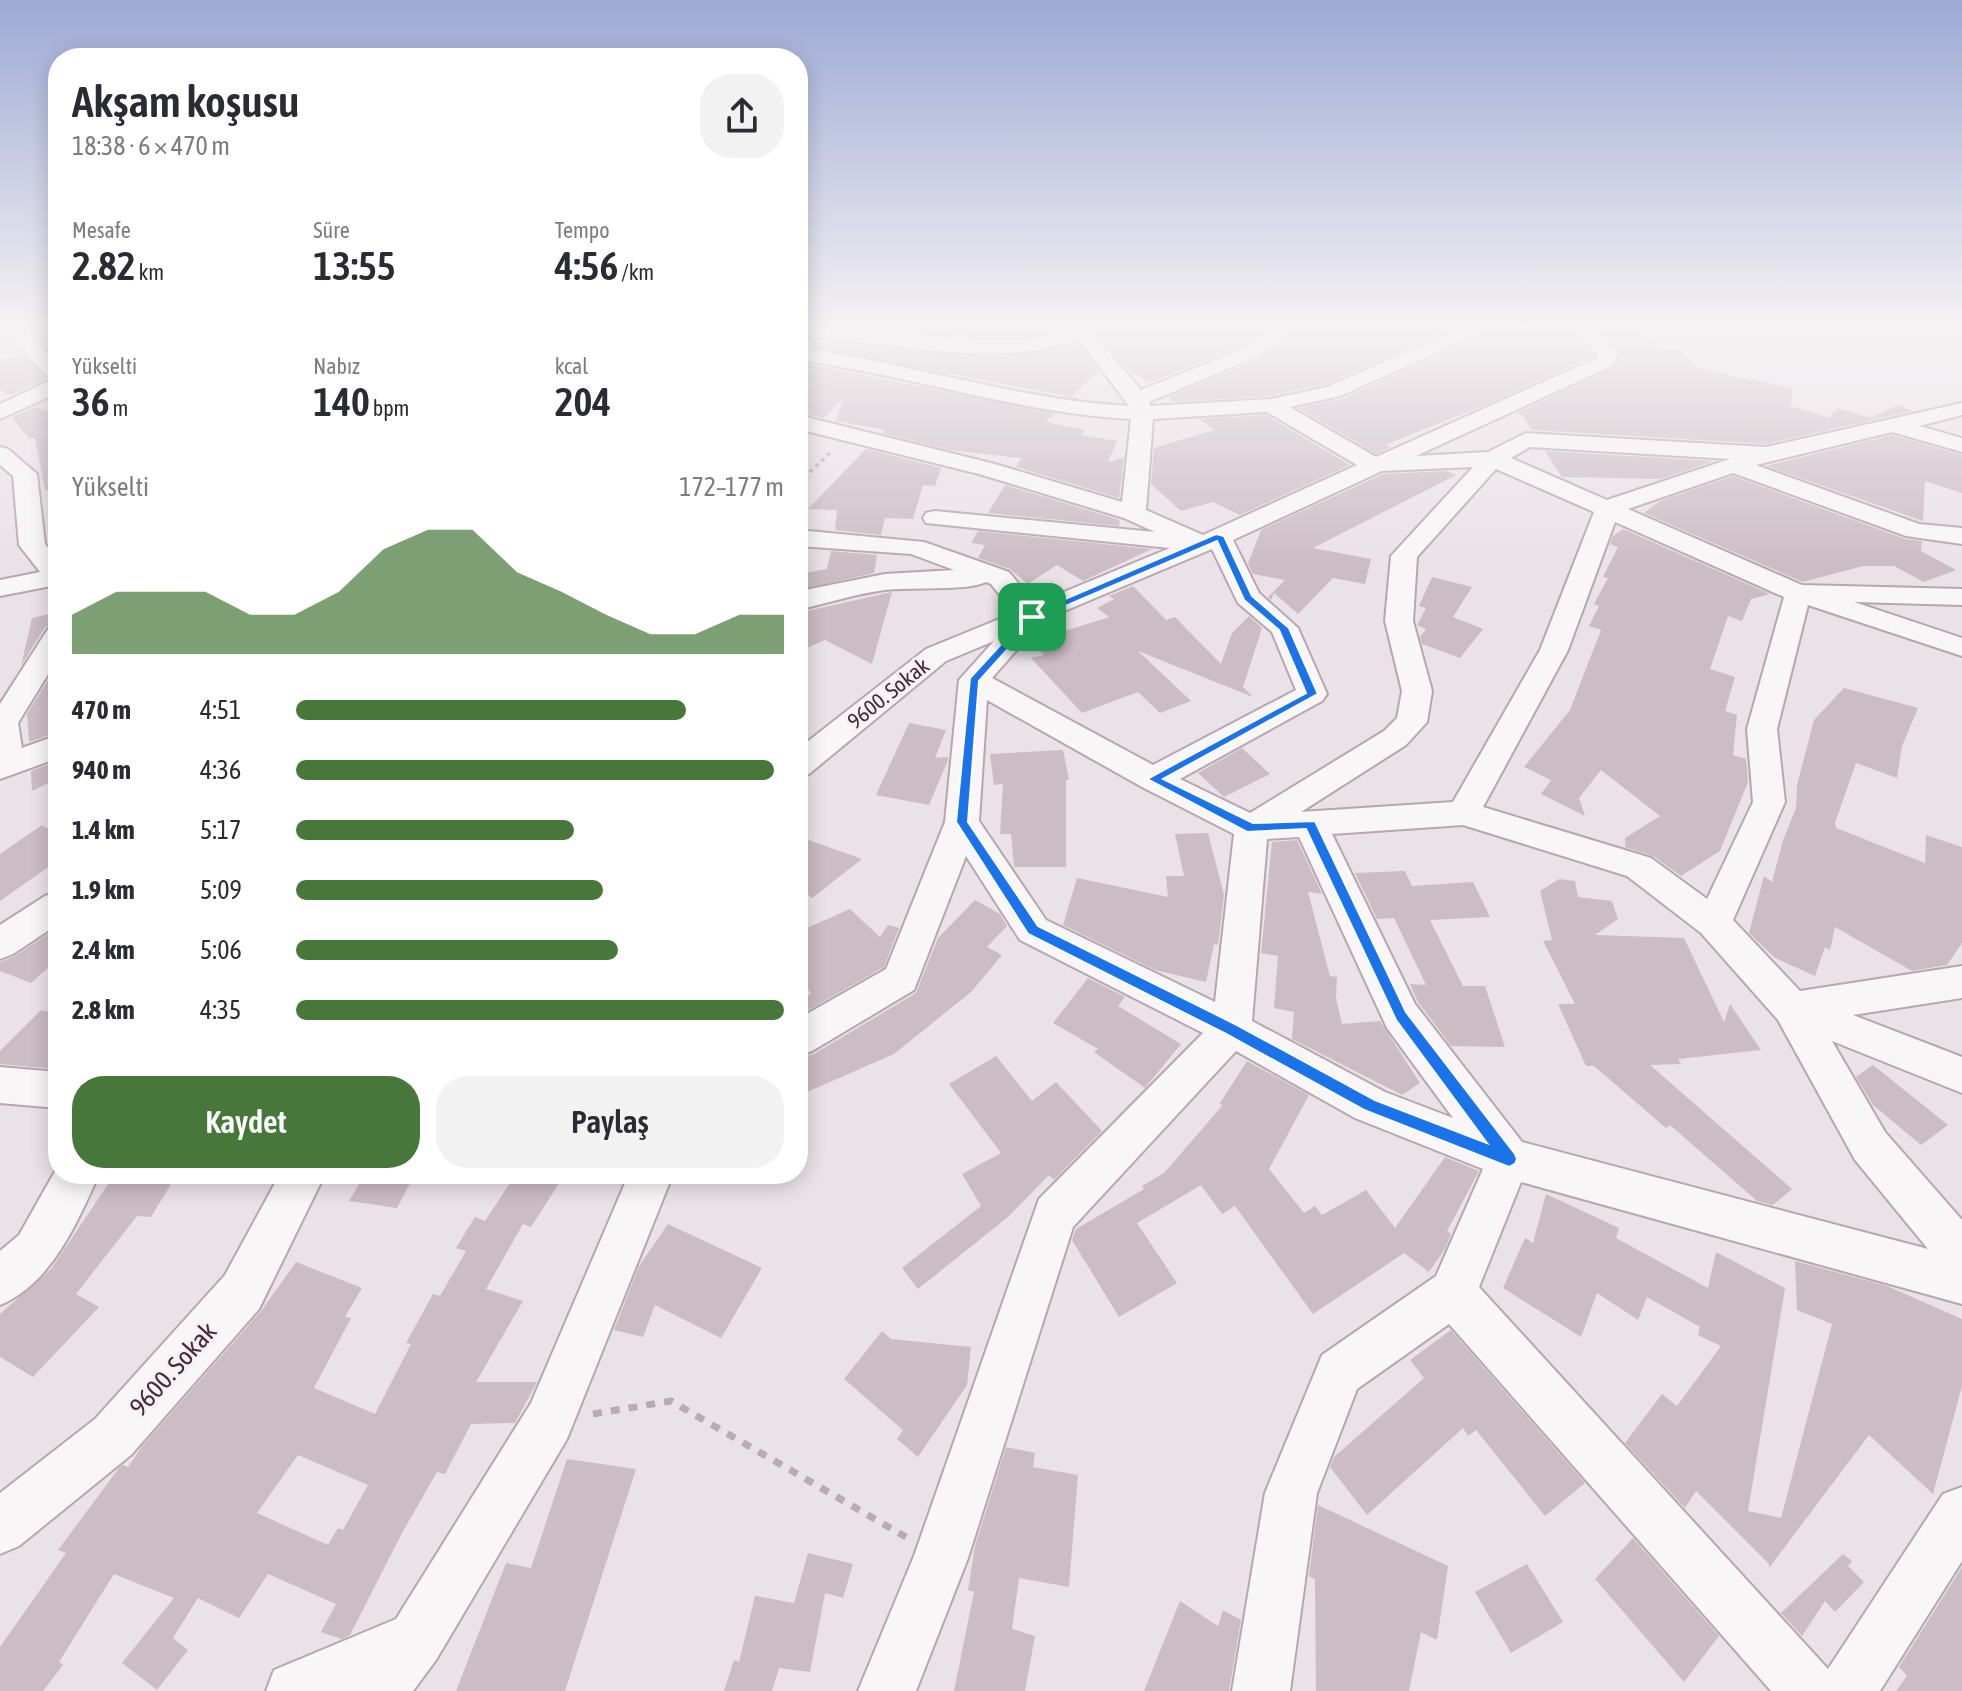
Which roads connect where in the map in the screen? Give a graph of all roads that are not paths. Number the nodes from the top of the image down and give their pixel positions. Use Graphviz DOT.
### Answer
graph roads {
  1 [pos="1140,409"];
  2 [pos="1278,409"];
  3 [pos="1499,409"];
  4 [pos="1962,409"];
  5 [pos="808,425"];
  6 [pos="1896,426"];
  7 [pos="1962,445"];
  8 [pos="0,454"];
  9 [pos="1493,459"];
  10 [pos="1751,460"];
  11 [pos="1373,465"];
  12 [pos="1608,508"];
  13 [pos="1133,513"];
  14 [pos="935,518"];
  15 [pos="1962,536"];
  16 [pos="808,539"];
  17 [pos="1211,540"];
  18 [pos="48,565"];
  19 [pos="1000,578"];
  20 [pos="48,580"];
  21 [pos="0,588"];
  22 [pos="1798,593"];
  23 [pos="1962,597"];
  24 [pos="808,598"];
  25 [pos="1032,617"];
  26 [pos="1962,647"];
  27 [pos="48,651"];
  28 [pos="974,680"];
  29 [pos="2,723"];
  30 [pos="48,750"];
  31 [pos="808,758"];
  32 [pos="4,766"];
  33 [pos="1153,779"];
  34 [pos="1463,813"];
  35 [pos="962,822"];
  36 [pos="1310,824"];
  37 [pos="1251,828"];
  38 [pos="48,913"];
  39 [pos="1714,923"];
  40 [pos="0,944"];
  41 [pos="1962,982"];
  42 [pos="1792,1008"];
  43 [pos="1232,1029"];
  44 [pos="808,1033"];
  45 [pos="1962,1075"];
  46 [pos="0,1085"];
  47 [pos="48,1089"];
  48 [pos="1509,1159"];
  49 [pos="72,1184"];
  50 [pos="298,1184"];
  51 [pos="647,1184"];
  52 [pos="1962,1255"];
  53 [pos="1962,1281"];
  54 [pos="0,1282"];
  55 [pos="1453,1293"];
  56 [pos="1962,1513"];
  57 [pos="0,1527"];
  58 [pos="416,1639"];
  59 [pos="295,1691"];
  60 [pos="377,1691"];
  61 [pos="887,1691"];
  62 [pos="1261,1691"];
  63 [pos="1809,1691"];
  64 [pos="1847,1691"];
  1 -- 13 [label="street"];
  2 -- 11 [label="street"];
  3 -- 11 [label="street, 9600. Sokak"];
  4 -- 6 [label="street"];
  5 -- 13 [label="street"];
  6 -- 7 [label="street"];
  6 -- 10 [label="street"];
  8 -- 18 [label="street"];
  9 -- 10 [label="street"];
  9 -- 11 [label="street"];
  9 -- 12 [label="street"];
  9 -- 37 [label="street"];
  10 -- 12 [label="street"];
  10 -- 15 [label="street"];
  11 -- 17 [label="street, 9600. Sokak"];
  12 -- 22 [label="street"];
  12 -- 34 [label="street"];
  13 -- 17 [label="street"];
  14 -- 17 [label="street"];
  16 -- 19 [label="street"];
  17 -- 25 [label="street, 9600. Sokak"];
  17 -- 33 [label="street"];
  19 -- 24 [label="street"];
  19 -- 25 [label="street"];
  20 -- 21 [label="street"];
  22 -- 23 [label="street"];
  22 -- 26 [label="street"];
  22 -- 39 [label="street"];
  25 -- 28 [label="street"];
  25 -- 31 [label="street, 9600. Sokak"];
  27 -- 29 [label="street"];
  28 -- 33 [label="street"];
  28 -- 35 [label="street"];
  29 -- 32 [label="street"];
  30 -- 32 [label="street"];
  33 -- 37 [label="street"];
  34 -- 36 [label="street"];
  34 -- 39 [label="street"];
  35 -- 43 [label="street"];
  35 -- 44 [label="street"];
  36 -- 37 [label="street"];
  36 -- 48 [label="street"];
  37 -- 43 [label="street"];
  38 -- 40 [label="street"];
  39 -- 42 [label="street"];
  41 -- 42 [label="street"];
  42 -- 45 [label="street"];
  42 -- 52 [label="street"];
  43 -- 48 [label="street"];
  43 -- 61 [label="street"];
  46 -- 47 [label="street"];
  48 -- 53 [label="street"];
  48 -- 55 [label="street"];
  49 -- 54 [label="street"];
  50 -- 57 [label="street, 9600. Sokak"];
  51 -- 58 [label="street"];
  55 -- 62 [label="street"];
  55 -- 63 [label="street"];
  56 -- 64 [label="street"];
  58 -- 59 [label="street"];
  58 -- 60 [label="street"];
}
